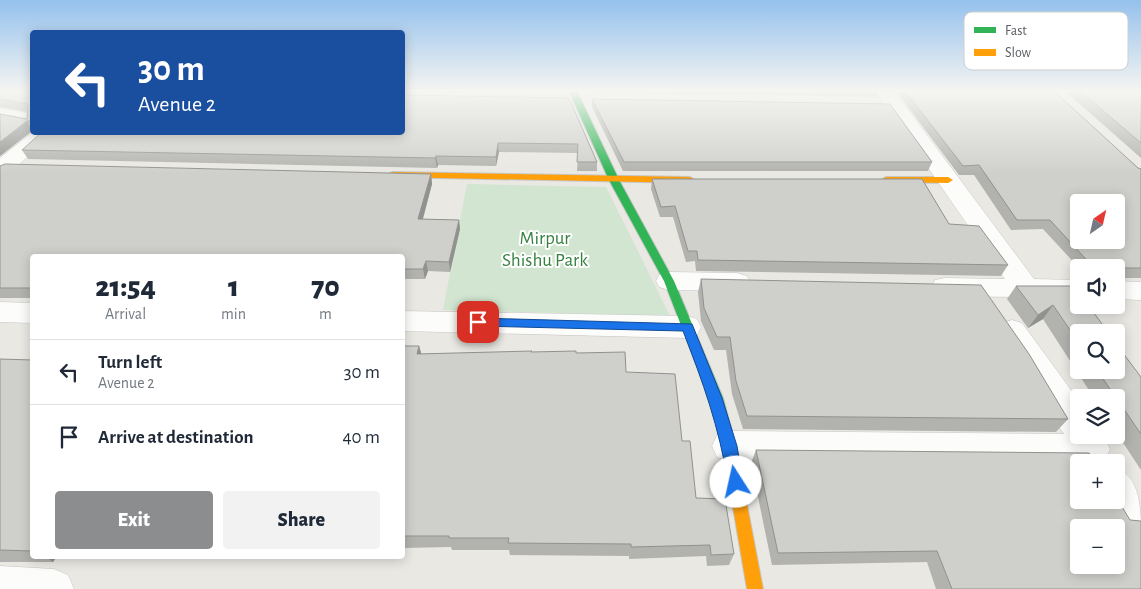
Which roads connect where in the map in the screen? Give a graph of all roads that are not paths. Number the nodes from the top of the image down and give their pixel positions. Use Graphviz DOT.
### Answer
graph roads {
  1 [pos="580,118"];
  2 [pos="899,118"];
  3 [pos="43,135"];
  4 [pos="10,167"];
  5 [pos="384,175"];
  6 [pos="614,180"];
  7 [pos="702,180"];
  8 [pos="879,180"];
  9 [pos="948,180"];
  10 [pos="669,281"];
  11 [pos="757,283"];
  12 [pos="923,286"];
  13 [pos="982,288"];
  14 [pos="1026,288"];
  15 [pos="1070,289"];
  16 [pos="1125,290"];
  17 [pos="1141,290"];
  18 [pos="0,312"];
  19 [pos="30,313"];
  20 [pos="405,320"];
  21 [pos="687,327"];
  22 [pos="1070,416"];
  23 [pos="1089,444"];
  24 [pos="730,446"];
  25 [pos="1125,496"];
  26 [pos="1141,519"];
  27 [pos="0,586"];
  28 [pos="54,589"];
  29 [pos="755,589"];
  1 -- 6 [label="street"];
  2 -- 9 [label="street"];
  3 -- 4 [label="street"];
  5 -- 6 [label="street"];
  6 -- 7 [label="street"];
  6 -- 10 [label="street"];
  8 -- 9 [label="street"];
  9 -- 14 [label="street"];
  10 -- 11 [label="street"];
  10 -- 21 [label="street"];
  12 -- 13 [label="street"];
  13 -- 14 [label="street"];
  13 -- 22 [label="street"];
  14 -- 15 [label="street"];
  16 -- 17 [label="street"];
  18 -- 19 [label="street"];
  20 -- 21 [label="street"];
  21 -- 24 [label="street"];
  23 -- 24 [label="street"];
  24 -- 29 [label="street"];
  25 -- 26 [label="street"];
  27 -- 28 [label="street"];
}
